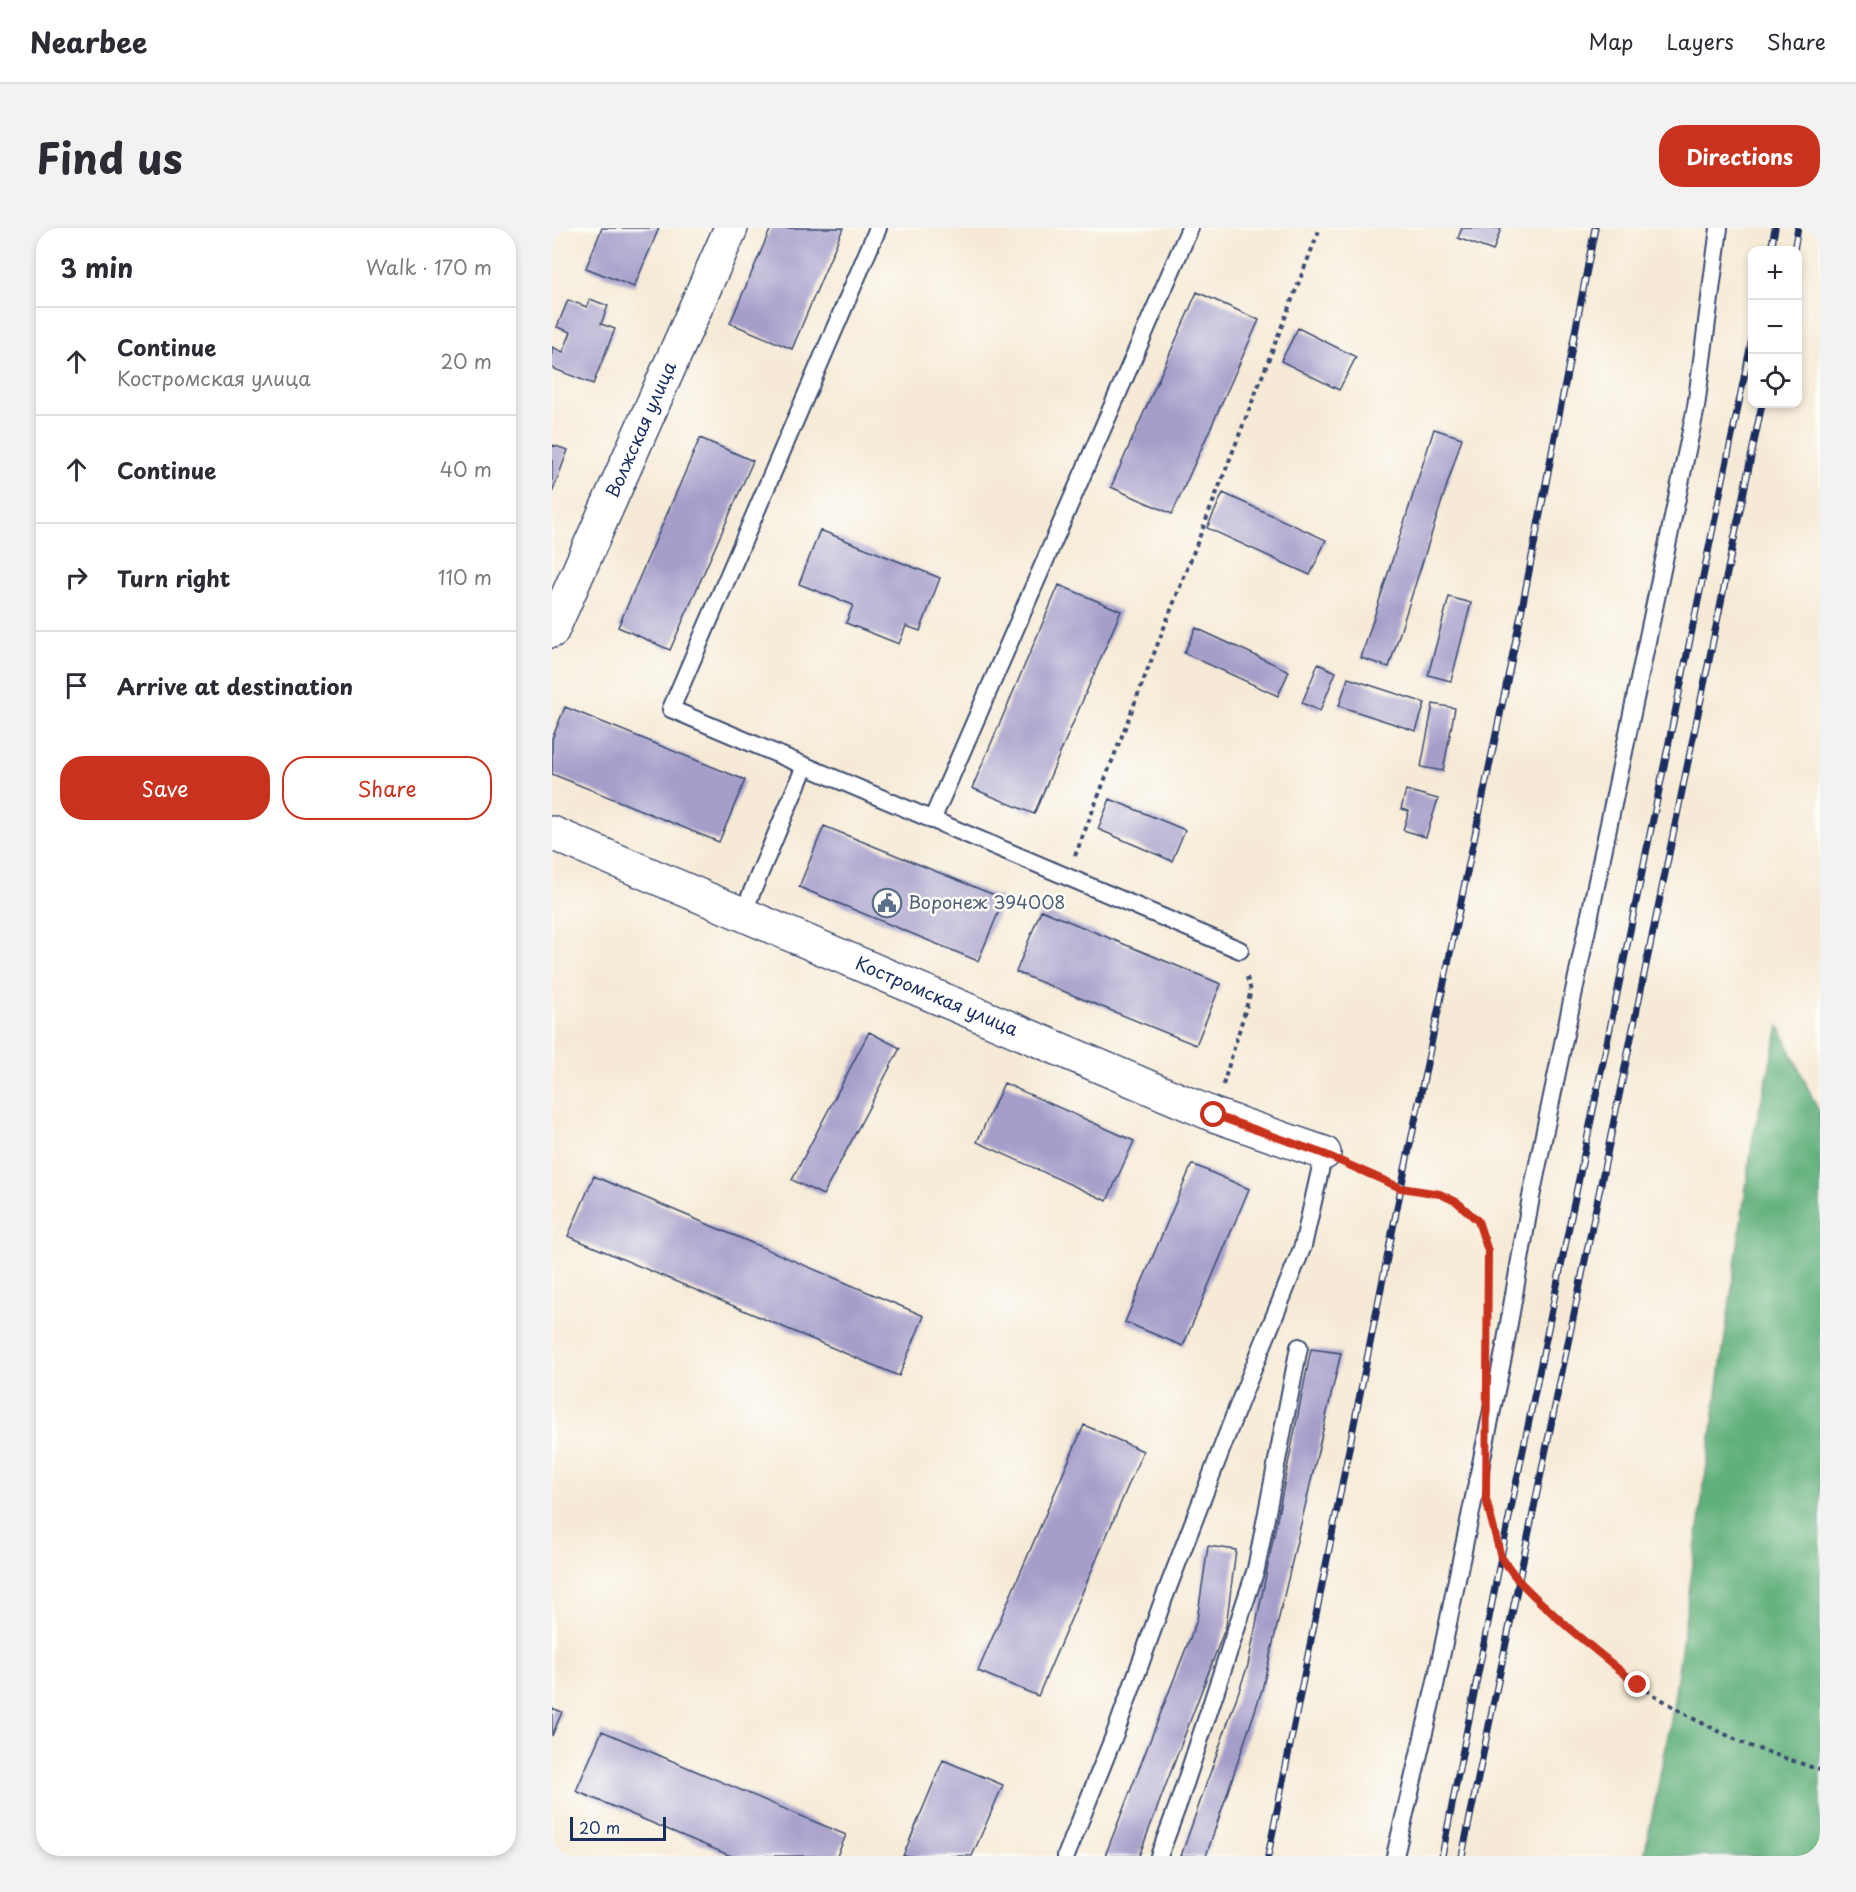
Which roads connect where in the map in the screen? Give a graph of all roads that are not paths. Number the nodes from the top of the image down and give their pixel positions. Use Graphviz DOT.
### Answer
graph roads {
  1 [pos="731,228"];
  2 [pos="878,228"];
  3 [pos="1190,228"];
  4 [pos="1719,228"];
  5 [pos="552,632"];
  6 [pos="805,766"];
  7 [pos="932,820"];
  8 [pos="552,833"];
  9 [pos="743,913"];
  10 [pos="1240,950"];
  11 [pos="1324,1154"];
  12 [pos="1299,1347"];
  13 [pos="1065,1856"];
  14 [pos="1159,1856"];
  15 [pos="1395,1856"];
  1 -- 5 [label="street, Волжская улица"];
  2 -- 6 [label="lane"];
  3 -- 7 [label="lane"];
  4 -- 15 [label="lane"];
  6 -- 7 [label="lane"];
  6 -- 9 [label="lane"];
  7 -- 10 [label="lane"];
  8 -- 9 [label="street, Костромская улица"];
  9 -- 11 [label="street, Костромская улица"];
  11 -- 13 [label="lane"];
  12 -- 14 [label="lane"];
}
